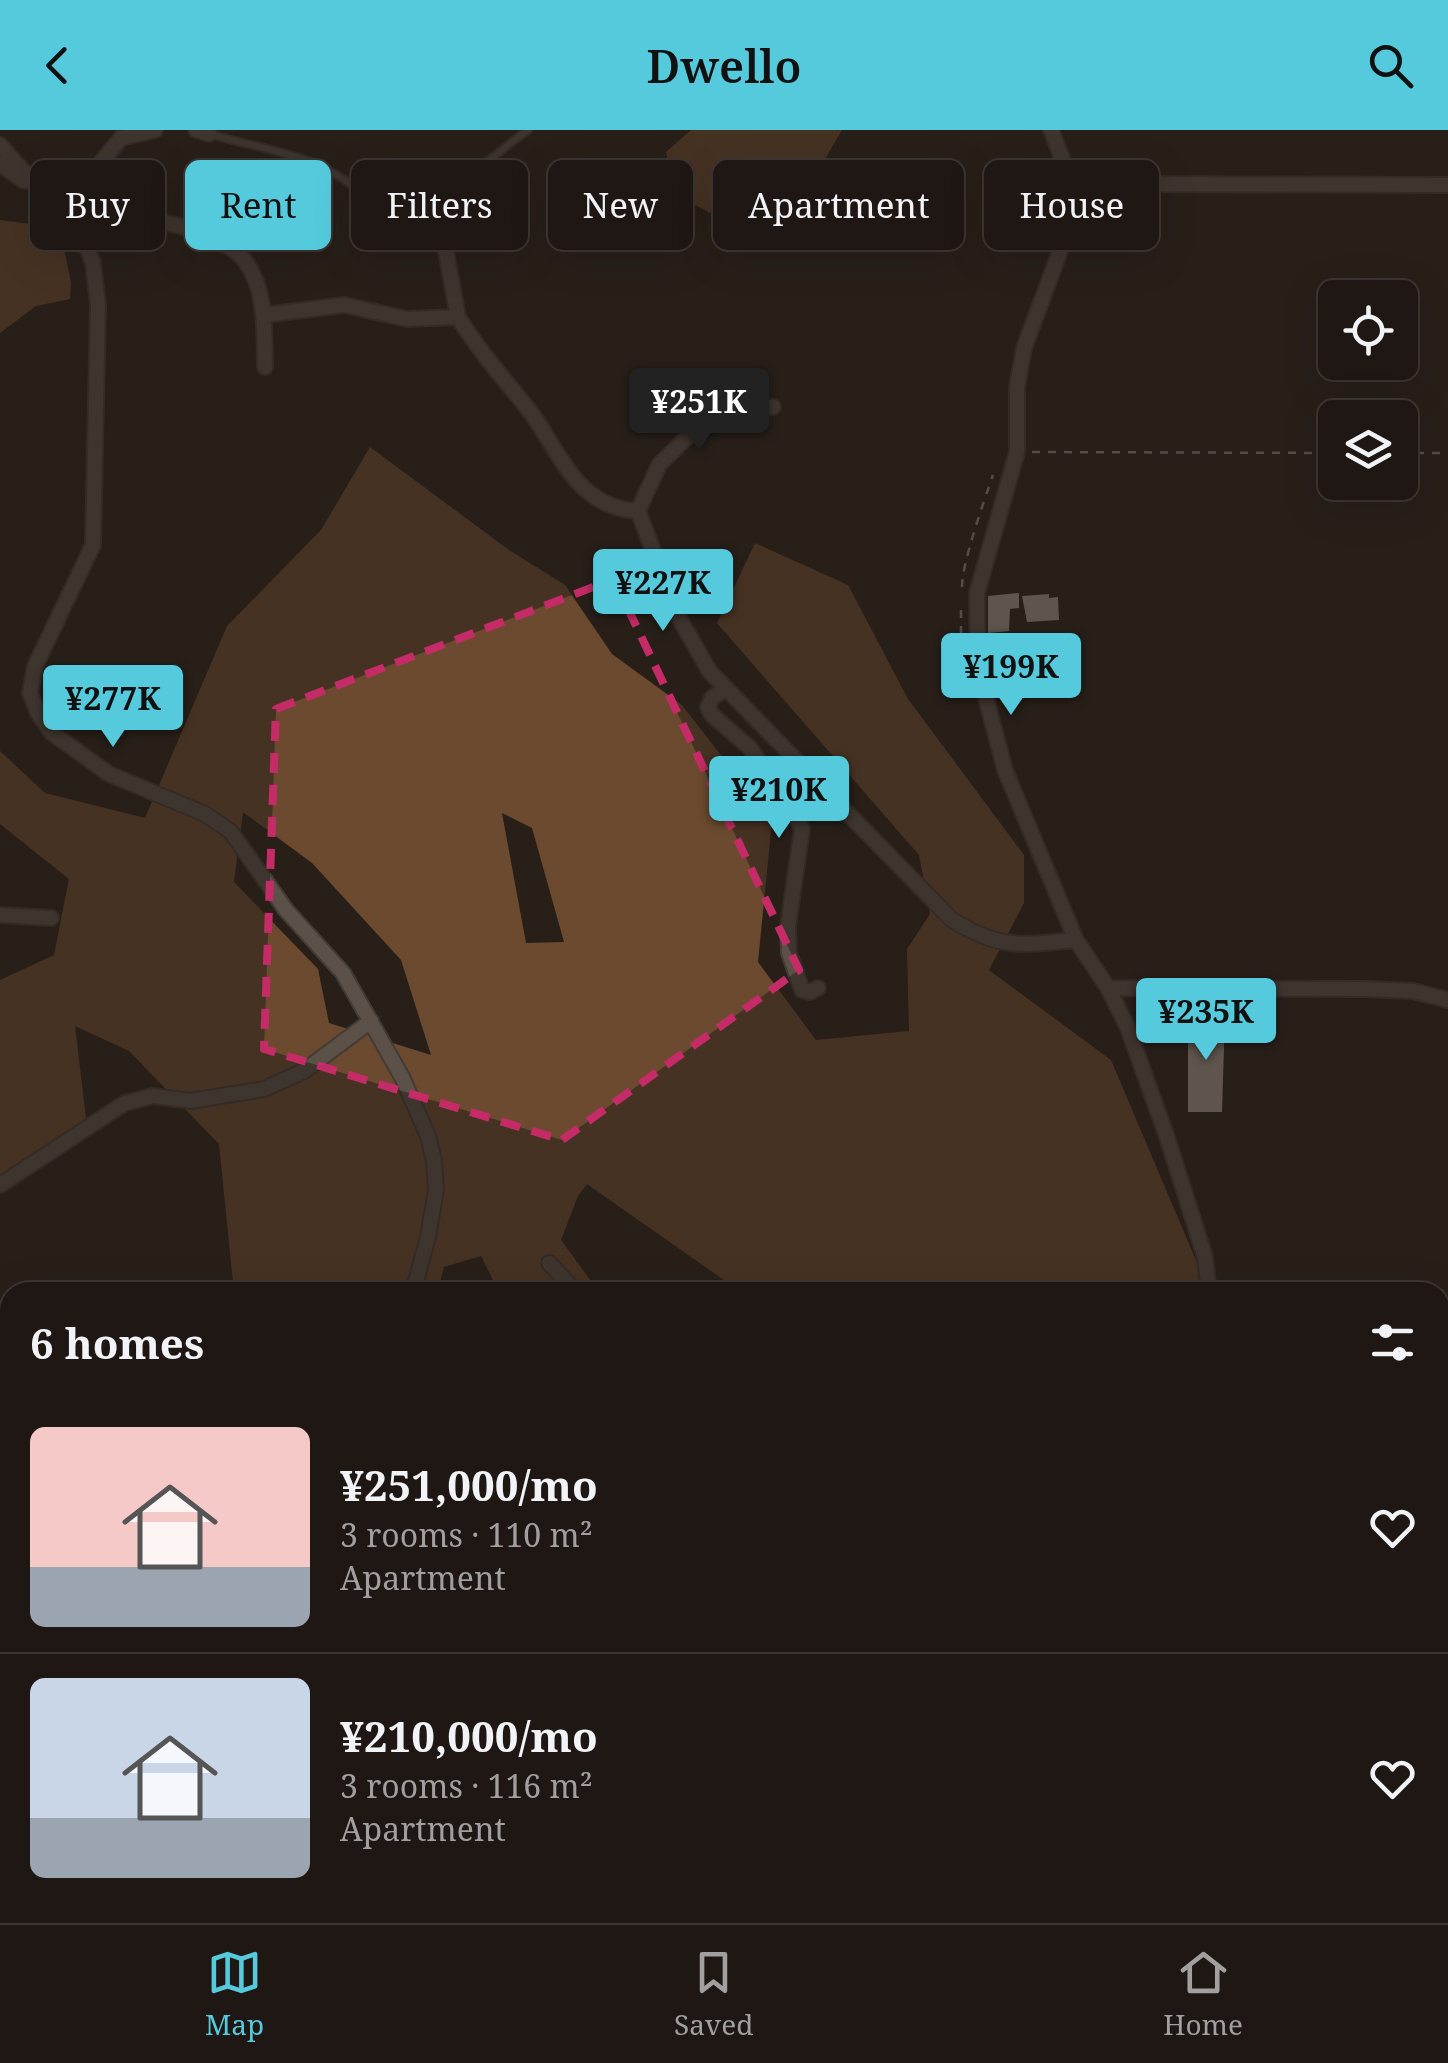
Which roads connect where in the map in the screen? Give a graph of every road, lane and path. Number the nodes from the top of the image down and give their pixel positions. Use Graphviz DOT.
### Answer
graph roads {
  1 [pos="154,130"];
  2 [pos="528,130"];
  3 [pos="1052,130"];
  4 [pos="203,132"];
  5 [pos="0,145"];
  6 [pos="104,160"];
  7 [pos="487,160"];
  8 [pos="1063,160"];
  9 [pos="0,164"];
  10 [pos="30,178"];
  11 [pos="30,183"];
  12 [pos="351,184"];
  13 [pos="1159,184"];
  14 [pos="1448,184"];
  15 [pos="165,223"];
  16 [pos="88,250"];
  17 [pos="446,250"];
  18 [pos="1060,250"];
  19 [pos="264,315"];
  20 [pos="458,316"];
  21 [pos="264,367"];
  22 [pos="773,407"];
  23 [pos="1017,452"];
  24 [pos="1318,453"];
  25 [pos="1418,453"];
  26 [pos="1448,453"];
  27 [pos="638,512"];
  28 [pos="724,690"];
  29 [pos="0,915"];
  30 [pos="51,918"];
  31 [pos="1076,940"];
  32 [pos="818,988"];
  33 [pos="1108,988"];
  34 [pos="1448,1000"];
  35 [pos="371,1021"];
  36 [pos="0,1185"];
  37 [pos="549,1263"];
  38 [pos="416,1282"];
  39 [pos="567,1282"];
  40 [pos="1208,1282"];
  1 -- 6 [label="street"];
  2 -- 7 [label="lane"];
  3 -- 8 [label="street"];
  4 -- 12 [label="lane"];
  5 -- 10 [label="street"];
  9 -- 11 [label="street"];
  13 -- 14 [label="street"];
  15 -- 19 [label="street"];
  16 -- 35 [label="street"];
  17 -- 20 [label="street"];
  18 -- 23 [label="street"];
  19 -- 20 [label="street"];
  19 -- 21 [label="street"];
  20 -- 27 [label="street"];
  22 -- 27 [label="street"];
  23 -- 24 [label="path"];
  23 -- 31 [label="street"];
  25 -- 26 [label="path"];
  27 -- 28 [label="street"];
  28 -- 31 [label="street"];
  28 -- 32 [label="street"];
  29 -- 30 [label="street"];
  31 -- 33 [label="street"];
  33 -- 34 [label="street"];
  33 -- 40 [label="street"];
  35 -- 36 [label="street"];
  35 -- 38 [label="street"];
  37 -- 39 [label="street"];
}
